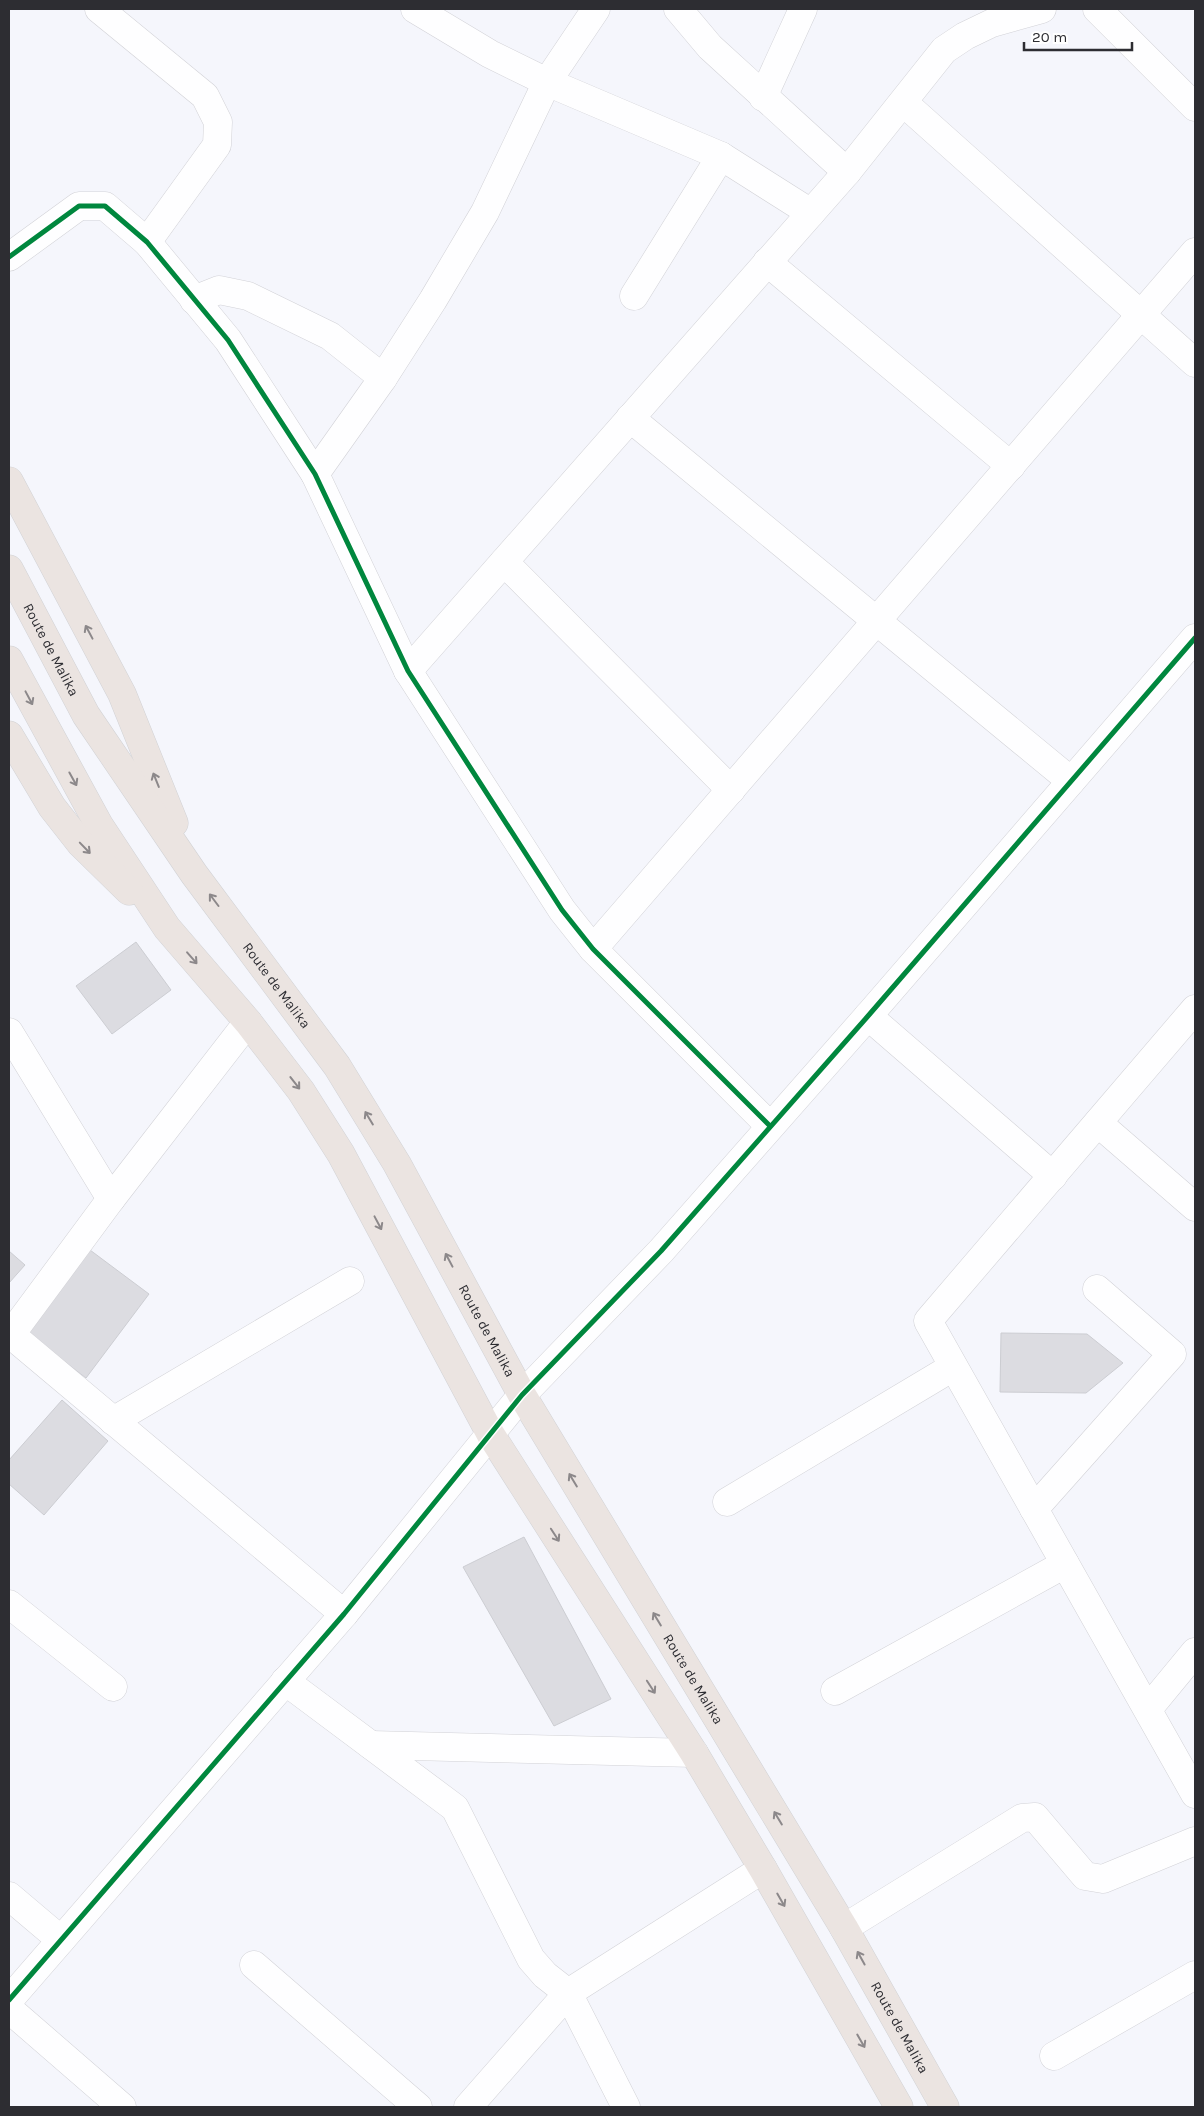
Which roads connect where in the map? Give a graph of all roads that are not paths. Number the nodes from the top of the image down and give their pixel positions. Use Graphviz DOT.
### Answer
graph roads {
  1 [pos="99,9"];
  2 [pos="416,9"];
  3 [pos="596,9"];
  4 [pos="678,9"];
  5 [pos="803,9"];
  6 [pos="1042,9"];
  7 [pos="1097,9"];
  8 [pos="547,82"];
  9 [pos="763,97"];
  10 [pos="904,103"];
  11 [pos="1195,107"];
  12 [pos="721,156"];
  13 [pos="847,172"];
  14 [pos="811,213"];
  15 [pos="147,242"];
  16 [pos="1195,252"];
  17 [pos="9,257"];
  18 [pos="768,262"];
  19 [pos="634,296"];
  20 [pos="194,300"];
  21 [pos="1141,315"];
  22 [pos="1195,363"];
  23 [pos="383,378"];
  24 [pos="630,418"];
  25 [pos="1011,466"];
  26 [pos="315,474"];
  27 [pos="9,481"];
  28 [pos="504,562"];
  29 [pos="9,569"];
  30 [pos="877,621"];
  31 [pos="1195,638"];
  32 [pos="9,660"];
  33 [pos="408,671"];
  34 [pos="9,735"];
  35 [pos="1071,781"];
  36 [pos="731,790"];
  37 [pos="194,874"];
  38 [pos="167,928"];
  39 [pos="593,949"];
  40 [pos="1195,1010"];
  41 [pos="868,1016"];
  42 [pos="248,1022"];
  43 [pos="9,1032"];
  44 [pos="1098,1123"];
  45 [pos="770,1126"];
  46 [pos="1053,1176"];
  47 [pos="111,1199"];
  48 [pos="1195,1207"];
  49 [pos="350,1281"];
  50 [pos="1097,1289"];
  51 [pos="9,1335"];
  52 [pos="954,1367"];
  53 [pos="522,1395"];
  54 [pos="113,1421"];
  55 [pos="491,1435"];
  56 [pos="727,1502"];
  57 [pos="1034,1509"];
  58 [pos="1066,1564"];
  59 [pos="9,1604"];
  60 [pos="344,1614"];
  61 [pos="1195,1652"];
  62 [pos="285,1681"];
  63 [pos="113,1687"];
  64 [pos="835,1691"];
  65 [pos="1148,1709"];
  66 [pos="371,1745"];
  67 [pos="694,1753"];
  68 [pos="1195,1794"];
  69 [pos="1195,1840"];
  70 [pos="762,1868"];
  71 [pos="9,1896"];
  72 [pos="844,1928"];
  73 [pos="61,1940"];
  74 [pos="254,1965"];
  75 [pos="1195,1975"];
  76 [pos="568,1993"];
  77 [pos="9,2000"];
  78 [pos="9,2009"];
  79 [pos="1054,2056"];
  80 [pos="122,2107"];
  81 [pos="418,2107"];
  82 [pos="468,2107"];
  83 [pos="626,2107"];
  84 [pos="899,2107"];
  85 [pos="944,2107"];
  1 -- 15 [label="street"];
  2 -- 8 [label="street"];
  3 -- 8 [label="street"];
  4 -- 9 [label="street"];
  5 -- 9 [label="street"];
  6 -- 10 [label="street"];
  7 -- 11 [label="street"];
  8 -- 12 [label="street"];
  8 -- 23 [label="street"];
  9 -- 13 [label="street"];
  10 -- 13 [label="street"];
  10 -- 21 [label="street"];
  12 -- 14 [label="street"];
  12 -- 19 [label="street"];
  13 -- 14 [label="street"];
  14 -- 18 [label="street"];
  15 -- 17 [label="street"];
  15 -- 20 [label="street"];
  16 -- 21 [label="street"];
  18 -- 24 [label="street"];
  18 -- 25 [label="street"];
  20 -- 23 [label="street"];
  20 -- 26 [label="street"];
  21 -- 22 [label="street"];
  21 -- 25 [label="street"];
  23 -- 26 [label="street"];
  24 -- 28 [label="street"];
  24 -- 30 [label="street"];
  25 -- 30 [label="street"];
  26 -- 33 [label="street"];
  37 -- 27 [label="main road, one-way"];
  28 -- 33 [label="street"];
  28 -- 36 [label="street"];
  29 -- 37 [label="main road, Route de Malika"];
  30 -- 35 [label="street"];
  30 -- 36 [label="street"];
  31 -- 35 [label="street"];
  32 -- 38 [label="main road, one-way"];
  33 -- 39 [label="street"];
  34 -- 38 [label="main road, one-way"];
  35 -- 41 [label="street"];
  36 -- 39 [label="street"];
  53 -- 37 [label="main road, Route de Malika, one-way"];
  38 -- 42 [label="main road, one-way"];
  39 -- 45 [label="street"];
  40 -- 44 [label="street"];
  41 -- 45 [label="street"];
  41 -- 46 [label="street"];
  42 -- 47 [label="street"];
  42 -- 55 [label="main road, one-way"];
  43 -- 47 [label="street"];
  44 -- 46 [label="street"];
  44 -- 48 [label="street"];
  45 -- 53 [label="street"];
  46 -- 52 [label="street"];
  47 -- 51 [label="street"];
  49 -- 54 [label="street"];
  50 -- 57 [label="street"];
  51 -- 54 [label="street"];
  52 -- 56 [label="street"];
  52 -- 57 [label="street"];
  53 -- 55 [label="street"];
  72 -- 53 [label="main road, Route de Malika, one-way"];
  54 -- 60 [label="street"];
  55 -- 60 [label="street"];
  55 -- 67 [label="main road, one-way"];
  57 -- 58 [label="street"];
  58 -- 64 [label="street"];
  58 -- 65 [label="street"];
  59 -- 63 [label="street"];
  60 -- 62 [label="street"];
  61 -- 65 [label="street"];
  62 -- 66 [label="street"];
  62 -- 73 [label="street"];
  65 -- 68 [label="street"];
  66 -- 67 [label="street"];
  66 -- 76 [label="street"];
  67 -- 70 [label="main road"];
  69 -- 72 [label="street"];
  70 -- 76 [label="street"];
  70 -- 84 [label="main road, one-way"];
  71 -- 73 [label="street"];
  85 -- 72 [label="main road, Route de Malika, one-way"];
  73 -- 77 [label="street"];
  74 -- 81 [label="street"];
  75 -- 79 [label="street"];
  76 -- 82 [label="street"];
  76 -- 83 [label="street"];
  78 -- 80 [label="street"];
}
